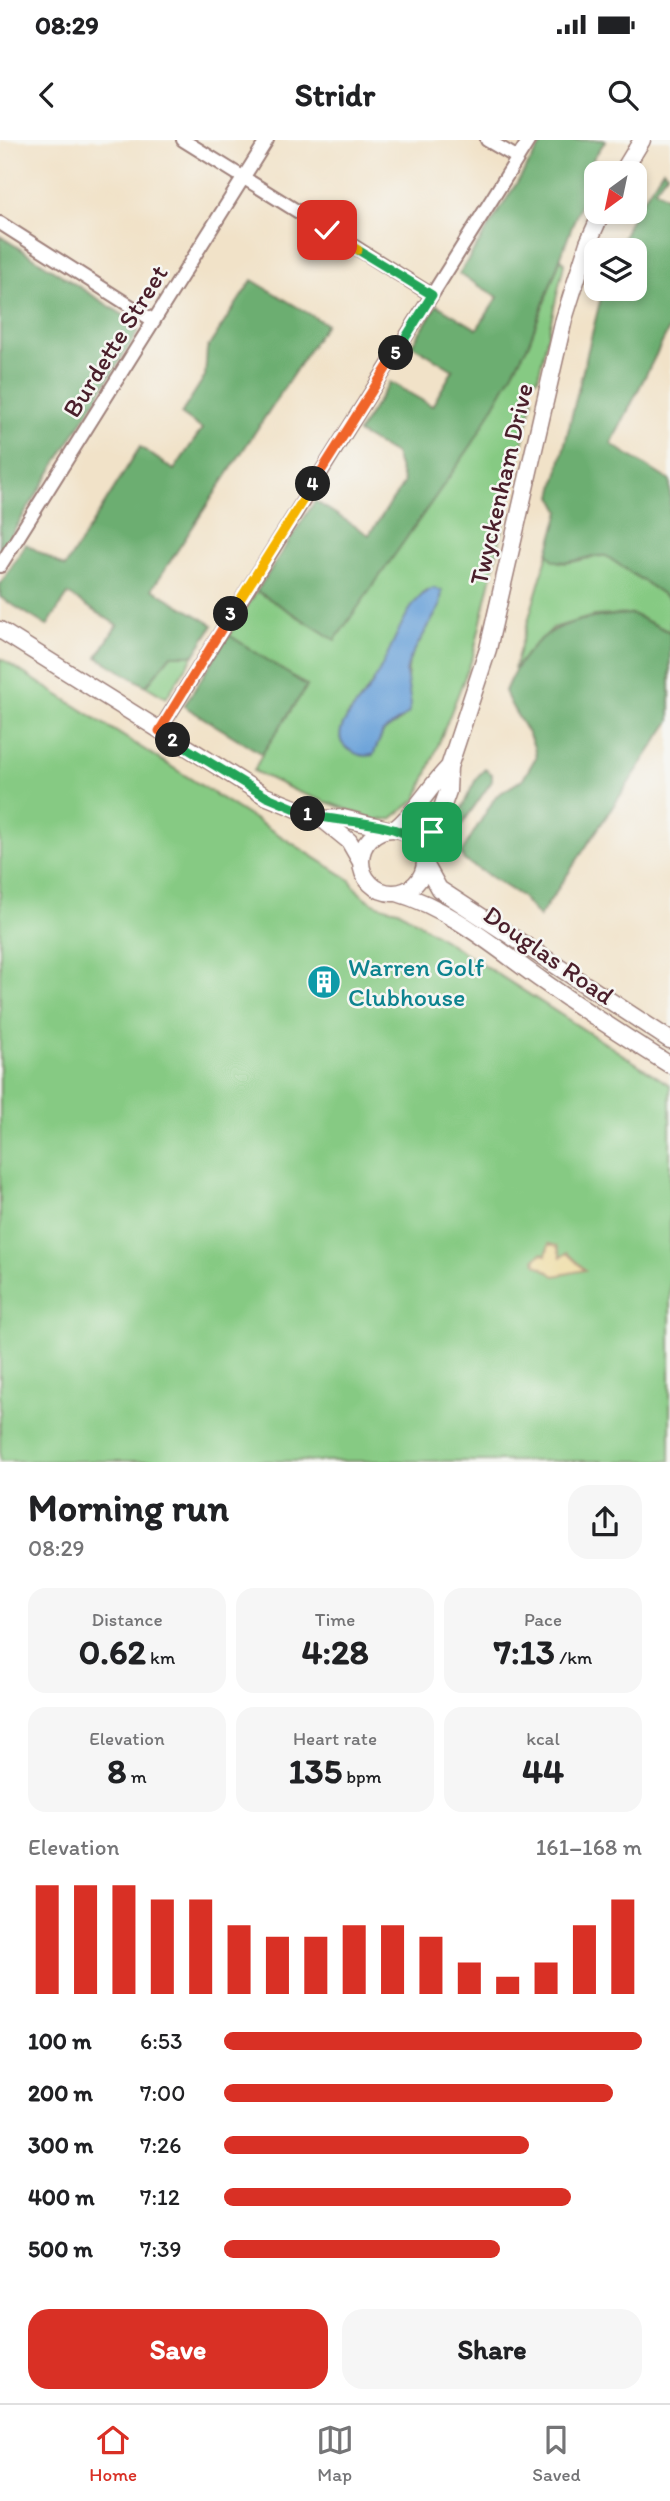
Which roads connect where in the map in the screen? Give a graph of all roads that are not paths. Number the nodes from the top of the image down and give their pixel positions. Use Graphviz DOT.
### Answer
graph roads {
  1 [pos="183,140"];
  2 [pos="267,140"];
  3 [pos="488,140"];
  4 [pos="529,140"];
  5 [pos="642,140"];
  6 [pos="518,158"];
  7 [pos="629,161"];
  8 [pos="243,178"];
  9 [pos="0,223"];
  10 [pos="597,224"];
  11 [pos="432,295"];
  12 [pos="154,321"];
  13 [pos="0,566"];
  14 [pos="0,630"];
  15 [pos="159,731"];
  16 [pos="449,767"];
  17 [pos="322,819"];
  18 [pos="391,829"];
  19 [pos="425,859"];
  20 [pos="361,862"];
  21 [pos="397,893"];
  22 [pos="670,1040"];
  23 [pos="670,1065"];
  1 -- 8 [label="street"];
  2 -- 8 [label="street, Burdette Street"];
  3 -- 6 [label="street"];
  4 -- 6 [label="street"];
  5 -- 7 [label="street"];
  6 -- 11 [label="street"];
  8 -- 11 [label="street"];
  8 -- 12 [label="street, Burdette Street"];
  9 -- 12 [label="street"];
  10 -- 16 [label="street, Twyckenham Drive"];
  11 -- 15 [label="street"];
  12 -- 13 [label="street, Burdette Street"];
  14 -- 15 [label="street"];
  15 -- 17 [label="street"];
  16 -- 18 [label="street, Twyckenham Drive"];
  16 -- 19 [label="street, Twyckenham Drive"];
  17 -- 18 [label="street"];
  17 -- 20 [label="street"];
  18 -- 19 [label="street"];
  18 -- 20 [label="street"];
  19 -- 21 [label="street"];
  19 -- 22 [label="street, Douglas Road"];
  20 -- 21 [label="street"];
  21 -- 23 [label="street, Douglas Road"];
}
